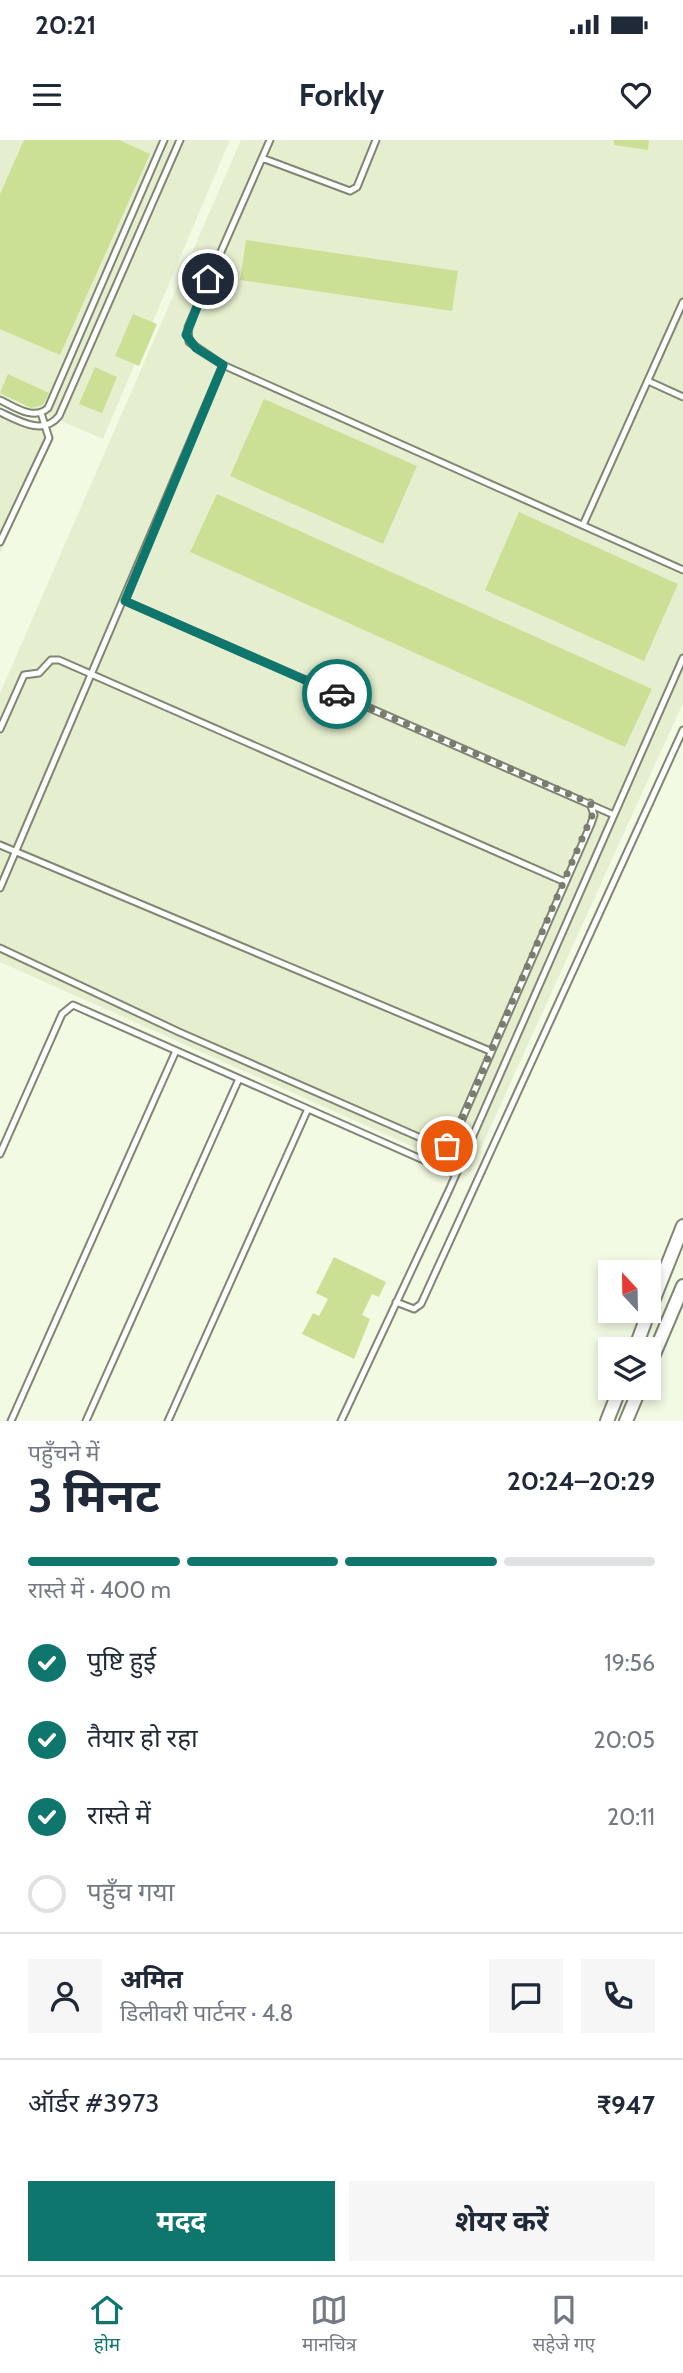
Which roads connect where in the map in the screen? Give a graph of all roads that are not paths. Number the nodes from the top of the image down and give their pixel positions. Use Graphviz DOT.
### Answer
graph roads {
  1 [pos="180,140"];
  2 [pos="270,140"];
  3 [pos="376,140"];
  4 [pos="163,141"];
  5 [pos="177,149"];
  6 [pos="262,158"];
  7 [pos="683,302"];
  8 [pos="74,353"];
  9 [pos="86,358"];
  10 [pos="223,365"];
  11 [pos="648,381"];
  12 [pos="683,397"];
  13 [pos="0,400"];
  14 [pos="0,412"];
  15 [pos="41,413"];
  16 [pos="48,426"];
  17 [pos="583,526"];
  18 [pos="0,542"];
  19 [pos="683,570"];
  20 [pos="125,601"];
  21 [pos="683,658"];
  22 [pos="94,673"];
  23 [pos="0,729"];
  24 [pos="683,730"];
  25 [pos="590,803"];
  26 [pos="614,815"];
  27 [pos="0,845"];
  28 [pos="17,852"];
  29 [pos="565,882"];
  30 [pos="0,888"];
  31 [pos="0,948"];
  32 [pos="491,1051"];
  33 [pos="174,1053"];
  34 [pos="238,1081"];
  35 [pos="307,1111"];
  36 [pos="0,1154"];
  37 [pos="456,1174"];
  38 [pos="683,1226"];
  39 [pos="662,1278"];
  40 [pos="683,1286"];
  41 [pos="396,1302"];
  42 [pos="661,1338"];
  43 [pos="615,1400"];
  44 [pos="635,1400"];
  45 [pos="11,1421"];
  46 [pos="86,1421"];
  47 [pos="167,1421"];
  48 [pos="341,1421"];
  49 [pos="607,1421"];
  50 [pos="626,1421"];
  1 -- 5 [label="lane"];
  2 -- 6 [label="lane"];
  3 -- 6 [label="lane"];
  4 -- 5 [label="lane"];
  4 -- 8 [label="lane"];
  5 -- 9 [label="lane"];
  6 -- 10 [label="lane"];
  7 -- 11 [label="lane"];
  8 -- 9 [label="lane"];
  8 -- 15 [label="lane"];
  9 -- 16 [label="lane"];
  10 -- 17 [label="lane"];
  10 -- 20 [label="lane"];
  11 -- 12 [label="lane"];
  11 -- 17 [label="lane"];
  13 -- 15 [label="lane"];
  14 -- 16 [label="lane"];
  15 -- 16 [label="lane"];
  16 -- 18 [label="lane"];
  17 -- 19 [label="lane"];
  20 -- 22 [label="lane"];
  20 -- 25 [label="lane"];
  21 -- 26 [label="lane"];
  22 -- 23 [label="lane"];
  22 -- 28 [label="lane"];
  22 -- 29 [label="lane"];
  24 -- 41 [label="lane"];
  25 -- 26 [label="lane"];
  25 -- 29 [label="lane"];
  26 -- 37 [label="lane"];
  27 -- 28 [label="lane"];
  28 -- 30 [label="lane"];
  28 -- 32 [label="lane"];
  29 -- 32 [label="lane"];
  31 -- 32 [label="lane"];
  33 -- 34 [label="lane"];
  33 -- 36 [label="lane"];
  33 -- 45 [label="lane"];
  34 -- 35 [label="lane"];
  34 -- 46 [label="lane"];
  35 -- 37 [label="lane"];
  35 -- 47 [label="lane"];
  37 -- 41 [label="lane"];
  38 -- 39 [label="street"];
  40 -- 42 [label="street"];
  41 -- 48 [label="lane"];
  43 -- 49 [label="street"];
  44 -- 50 [label="street"];
}
